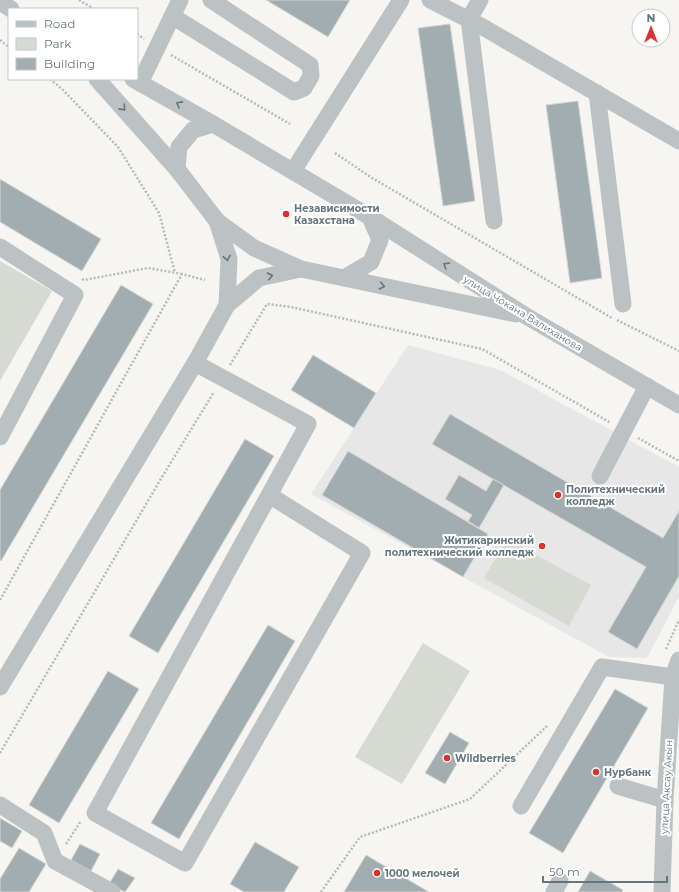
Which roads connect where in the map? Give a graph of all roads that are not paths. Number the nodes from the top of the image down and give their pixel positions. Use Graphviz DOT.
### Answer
graph roads {
  1 [pos="180,0"];
  2 [pos="211,0"];
  3 [pos="401,0"];
  4 [pos="430,0"];
  5 [pos="480,0"];
  6 [pos="0,2"];
  7 [pos="10,8"];
  8 [pos="172,16"];
  9 [pos="469,19"];
  10 [pos="138,79"];
  11 [pos="98,80"];
  12 [pos="137,81"];
  13 [pos="597,93"];
  14 [pos="213,124"];
  15 [pos="679,141"];
  16 [pos="178,169"];
  17 [pos="293,171"];
  18 [pos="370,217"];
  19 [pos="217,221"];
  20 [pos="494,221"];
  21 [pos="0,248"];
  22 [pos="301,269"];
  23 [pos="344,278"];
  24 [pos="623,304"];
  25 [pos="227,305"];
  26 [pos="526,316"];
  27 [pos="195,363"];
  28 [pos="647,386"];
  29 [pos="679,405"];
  30 [pos="0,437"];
  31 [pos="600,476"];
  32 [pos="269,495"];
  33 [pos="679,660"];
  34 [pos="2,677"];
  35 [pos="673,678"];
  36 [pos="618,786"];
  37 [pos="665,800"];
  38 [pos="0,805"];
  39 [pos="521,806"];
  40 [pos="112,892"];
  41 [pos="662,892"];
  1 -- 8 [label="street"];
  2 -- 8 [label="street"];
  3 -- 17 [label="street"];
  4 -- 9 [label="street"];
  5 -- 9 [label="street"];
  6 -- 7 [label="street"];
  8 -- 10 [label="street"];
  9 -- 13 [label="street"];
  9 -- 20 [label="street"];
  11 -- 16 [label="street, one-way"];
  14 -- 12 [label="street, one-way"];
  13 -- 15 [label="street"];
  13 -- 24 [label="street"];
  14 -- 16 [label="street"];
  14 -- 17 [label="street, улица Чокана Валиханова"];
  16 -- 19 [label="street"];
  17 -- 18 [label="street, улица Чокана Валиханова"];
  18 -- 23 [label="street"];
  26 -- 18 [label="street, улица Чокана Валиханова, one-way"];
  19 -- 22 [label="street"];
  19 -- 25 [label="street, one-way"];
  21 -- 30 [label="street"];
  22 -- 23 [label="street"];
  25 -- 22 [label="street, one-way"];
  23 -- 26 [label="street, one-way"];
  25 -- 27 [label="street"];
  26 -- 28 [label="street, улица Чокана Валиханова"];
  27 -- 32 [label="street"];
  27 -- 34 [label="street"];
  28 -- 29 [label="street, улица Чокана Валиханова"];
  28 -- 31 [label="street"];
  32 -- 32 [label="street"];
  33 -- 35 [label="street, улица Аксау Акын"];
  35 -- 37 [label="street, улица Аксау Акын"];
  35 -- 39 [label="street"];
  36 -- 37 [label="street"];
  37 -- 41 [label="street, улица Аксау Акын"];
  38 -- 40 [label="street"];
}
